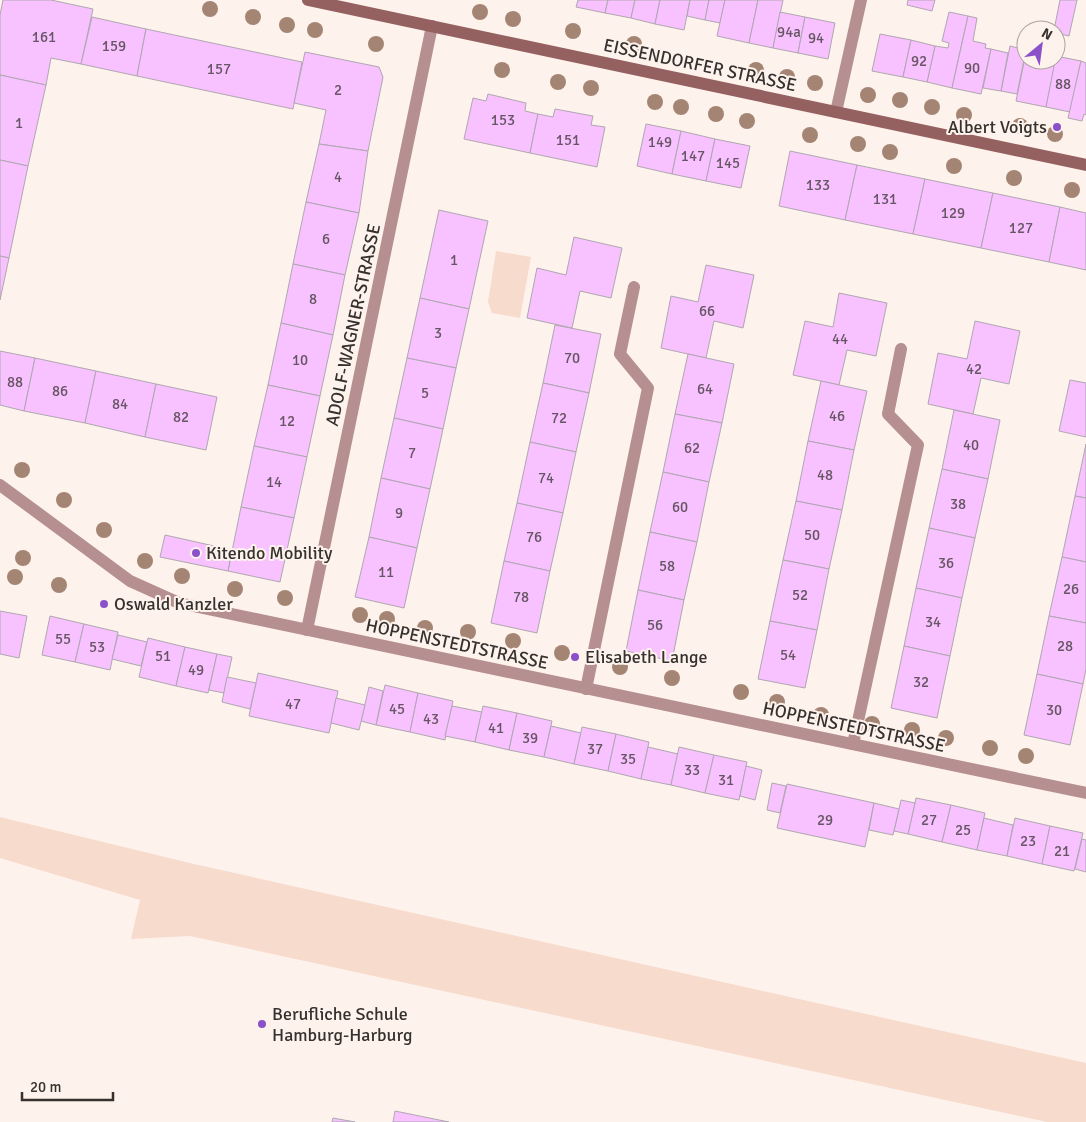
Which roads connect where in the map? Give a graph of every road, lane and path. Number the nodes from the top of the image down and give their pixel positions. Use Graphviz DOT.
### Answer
graph roads {
  1 [pos="308,0"];
  2 [pos="861,0"];
  3 [pos="432,26"];
  4 [pos="836,112"];
  5 [pos="1086,165"];
  6 [pos="634,287"];
  7 [pos="901,349"];
  8 [pos="0,484"];
  9 [pos="307,630"];
  10 [pos="586,689"];
  11 [pos="853,744"];
  12 [pos="1086,793"];
  1 -- 3 [label="main road, EISSENDORFER STRASSE"];
  2 -- 4 [label="street"];
  3 -- 4 [label="main road, EISSENDORFER STRASSE"];
  3 -- 9 [label="street, ADOLF-WAGNER-STRASSE"];
  4 -- 5 [label="main road, EISSENDORFER STRASSE"];
  6 -- 10 [label="street"];
  7 -- 11 [label="street"];
  8 -- 9 [label="street, HOPPENSTEDTSTRASSE"];
  9 -- 10 [label="street, HOPPENSTEDTSTRASSE"];
  10 -- 11 [label="street, HOPPENSTEDTSTRASSE"];
  11 -- 12 [label="street, HOPPENSTEDTSTRASSE"];
}
